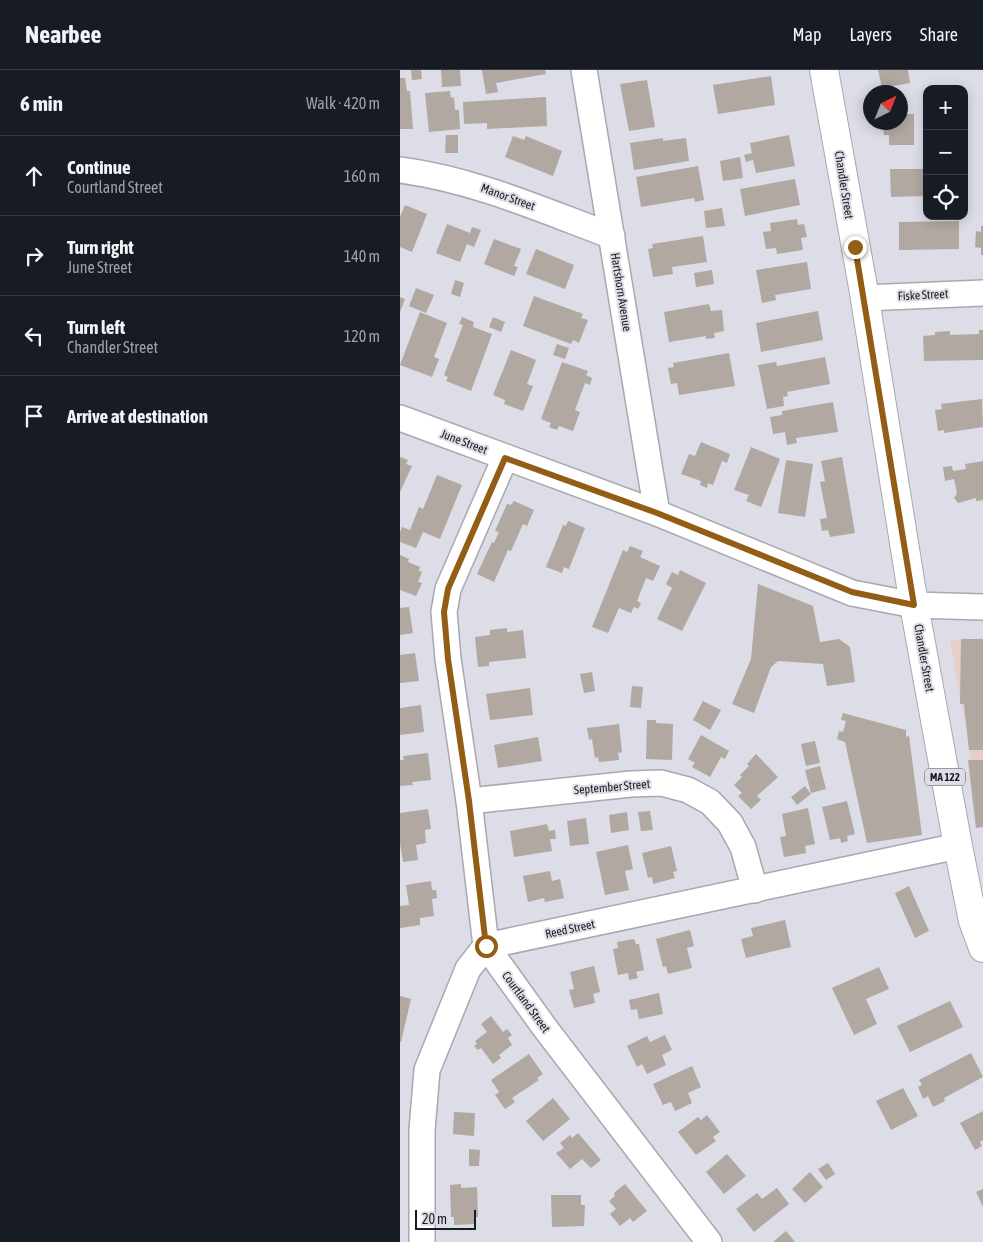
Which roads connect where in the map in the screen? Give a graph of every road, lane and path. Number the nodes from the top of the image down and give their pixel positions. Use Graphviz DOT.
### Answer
graph roads {
  1 [pos="584,70"];
  2 [pos="824,70"];
  3 [pos="400,170"];
  4 [pos="612,236"];
  5 [pos="983,292"];
  6 [pos="864,298"];
  7 [pos="400,418"];
  8 [pos="505,458"];
  9 [pos="657,513"];
  10 [pos="914,605"];
  11 [pos="983,607"];
  12 [pos="469,801"];
  13 [pos="958,846"];
  14 [pos="755,890"];
  15 [pos="981,938"];
  16 [pos="486,946"];
  17 [pos="704,1240"];
  18 [pos="422,1242"];
  1 -- 4 [label="street, Hartshorn Avenue"];
  2 -- 6 [label="main road, Chandler Street / MA 122"];
  3 -- 4 [label="street, Manor Street"];
  4 -- 9 [label="street, Hartshorn Avenue"];
  5 -- 6 [label="street, Fiske Street"];
  6 -- 10 [label="main road, Chandler Street / MA 122"];
  7 -- 8 [label="street, June Street"];
  8 -- 9 [label="street, June Street"];
  8 -- 12 [label="street, Courtland Street"];
  9 -- 10 [label="street, June Street"];
  10 -- 11 [label="street, June Street"];
  10 -- 13 [label="main road, Chandler Street / MA 122"];
  12 -- 14 [label="street, September Street"];
  12 -- 16 [label="street, Courtland Street"];
  13 -- 14 [label="street, Reed Street"];
  13 -- 15 [label="main road, Chandler Street / MA 122"];
  14 -- 16 [label="street, Reed Street"];
  16 -- 17 [label="street, Courtland Street"];
  16 -- 18 [label="street"];
}
